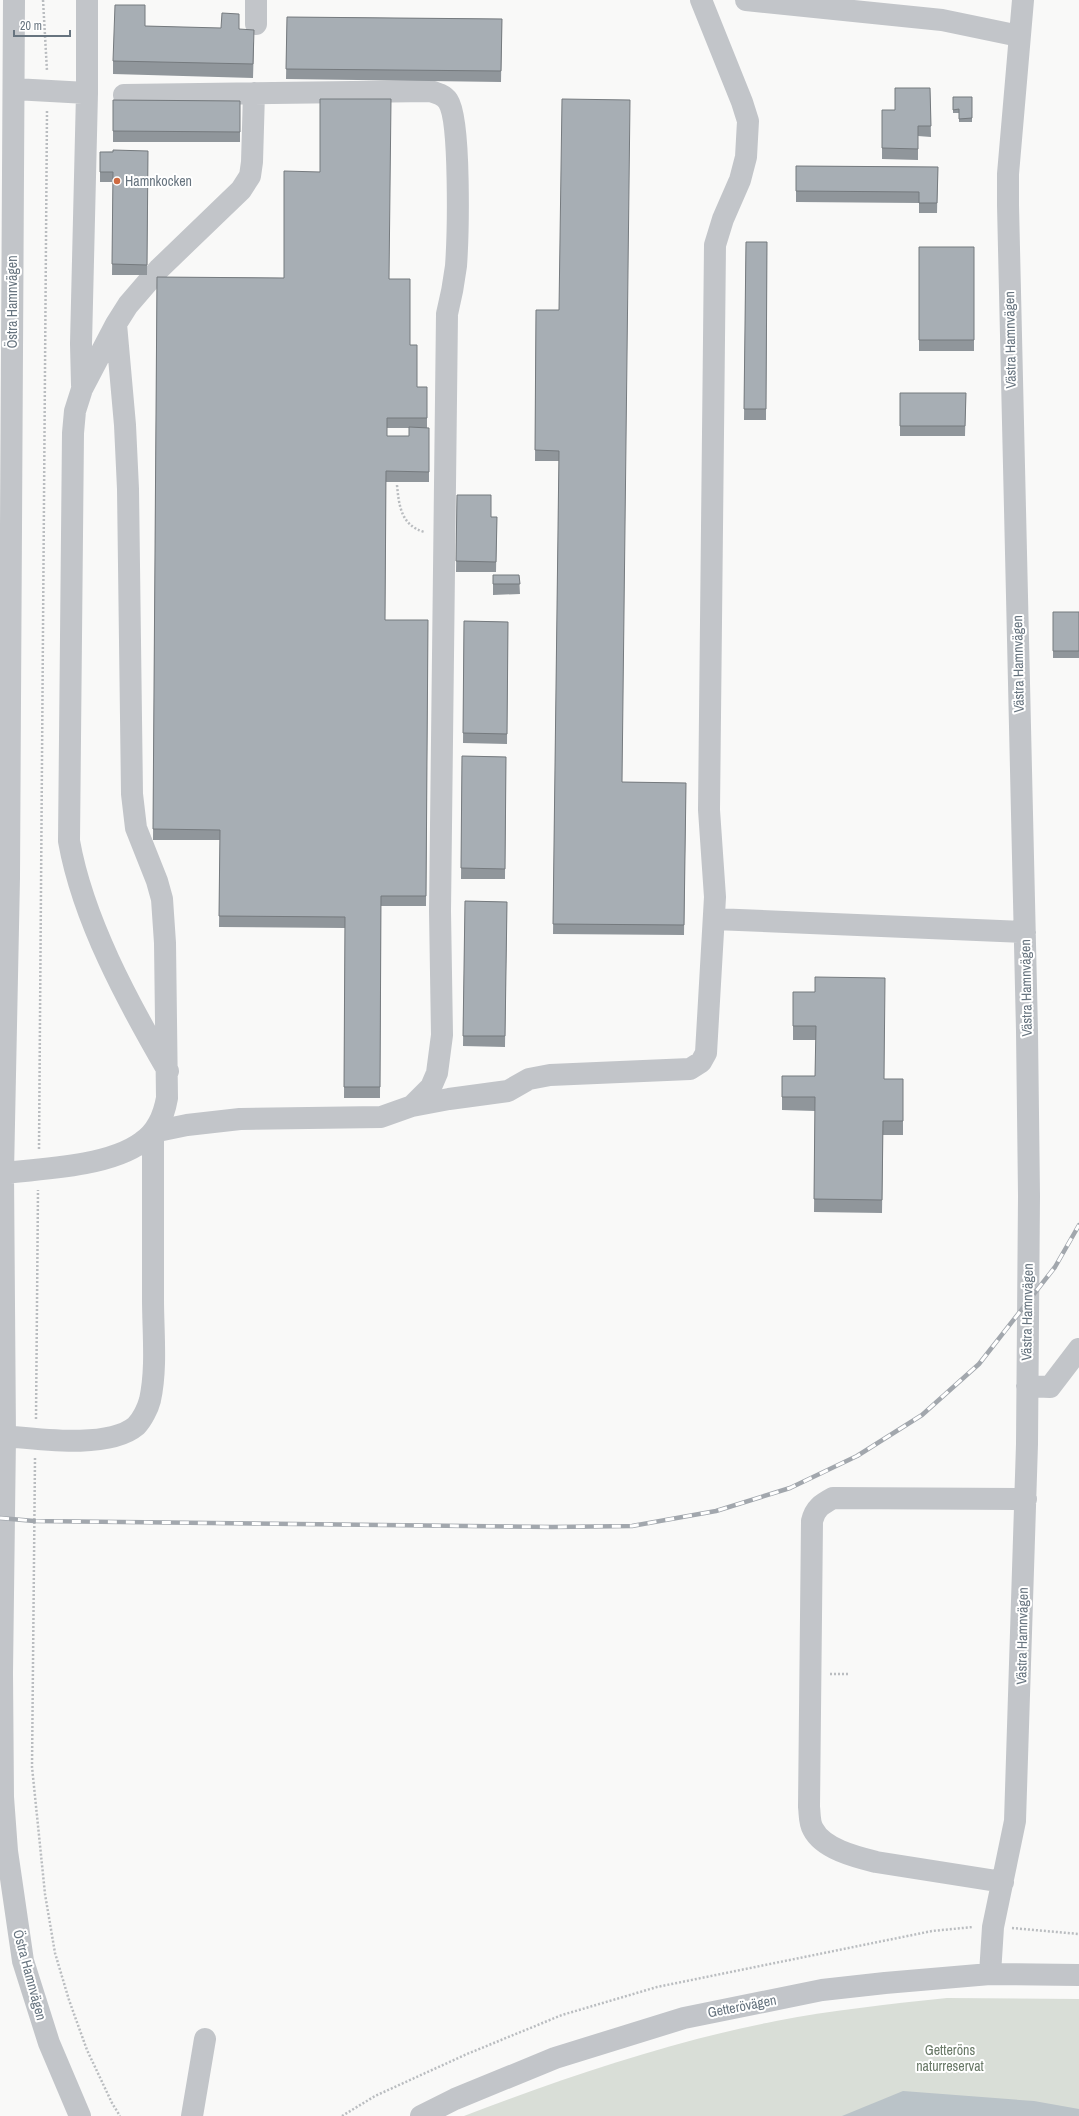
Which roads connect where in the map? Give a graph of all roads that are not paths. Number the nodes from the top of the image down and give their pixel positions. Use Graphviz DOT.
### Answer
graph roads {
  1 [pos="14,0"];
  2 [pos="87,0"];
  3 [pos="256,0"];
  4 [pos="701,0"];
  5 [pos="746,0"];
  6 [pos="1023,0"];
  7 [pos="256,24"];
  8 [pos="1019,36"];
  9 [pos="14,89"];
  10 [pos="254,92"];
  11 [pos="87,93"];
  12 [pos="124,95"];
  13 [pos="116,324"];
  14 [pos="82,388"];
  15 [pos="5,747"];
  16 [pos="714,919"];
  17 [pos="1025,932"];
  18 [pos="168,1071"];
  19 [pos="412,1106"];
  20 [pos="153,1132"];
  21 [pos="3,1173"];
  22 [pos="1079,1349"];
  23 [pos="1027,1386"];
  24 [pos="5,1436"];
  25 [pos="1026,1499"];
  26 [pos="2,1609"];
  27 [pos="3,1851"];
  28 [pos="1003,1882"];
  29 [pos="990,1974"];
  30 [pos="1079,1975"];
  31 [pos="205,2039"];
  32 [pos="80,2116"];
  33 [pos="192,2116"];
  34 [pos="421,2116"];
  1 -- 9 [label="street, Östra Hamnvägen"];
  2 -- 11 [label="street"];
  3 -- 7 [label="street"];
  4 -- 16 [label="street"];
  5 -- 8 [label="street"];
  6 -- 8 [label="street, Västra Hamnvägen"];
  8 -- 17 [label="street, Västra Hamnvägen"];
  9 -- 11 [label="street"];
  9 -- 15 [label="street, Östra Hamnvägen"];
  10 -- 12 [label="street"];
  10 -- 13 [label="street"];
  10 -- 19 [label="street"];
  11 -- 14 [label="street"];
  13 -- 14 [label="street"];
  13 -- 18 [label="street"];
  14 -- 18 [label="street"];
  15 -- 21 [label="street, Östra Hamnvägen"];
  16 -- 17 [label="street"];
  16 -- 19 [label="street"];
  17 -- 23 [label="street, Västra Hamnvägen"];
  18 -- 20 [label="street"];
  19 -- 20 [label="street"];
  20 -- 21 [label="street"];
  20 -- 24 [label="street"];
  21 -- 24 [label="street, Östra Hamnvägen"];
  22 -- 23 [label="street"];
  23 -- 25 [label="street, Västra Hamnvägen"];
  24 -- 26 [label="street, Östra Hamnvägen"];
  25 -- 28 [label="street, Västra Hamnvägen"];
  25 -- 28 [label="street"];
  26 -- 27 [label="street, Östra Hamnvägen"];
  27 -- 32 [label="street, Östra Hamnvägen"];
  28 -- 29 [label="street, Västra Hamnvägen"];
  29 -- 30 [label="street, Getterövägen"];
  29 -- 34 [label="street, Getterövägen"];
  31 -- 33 [label="street"];
}
